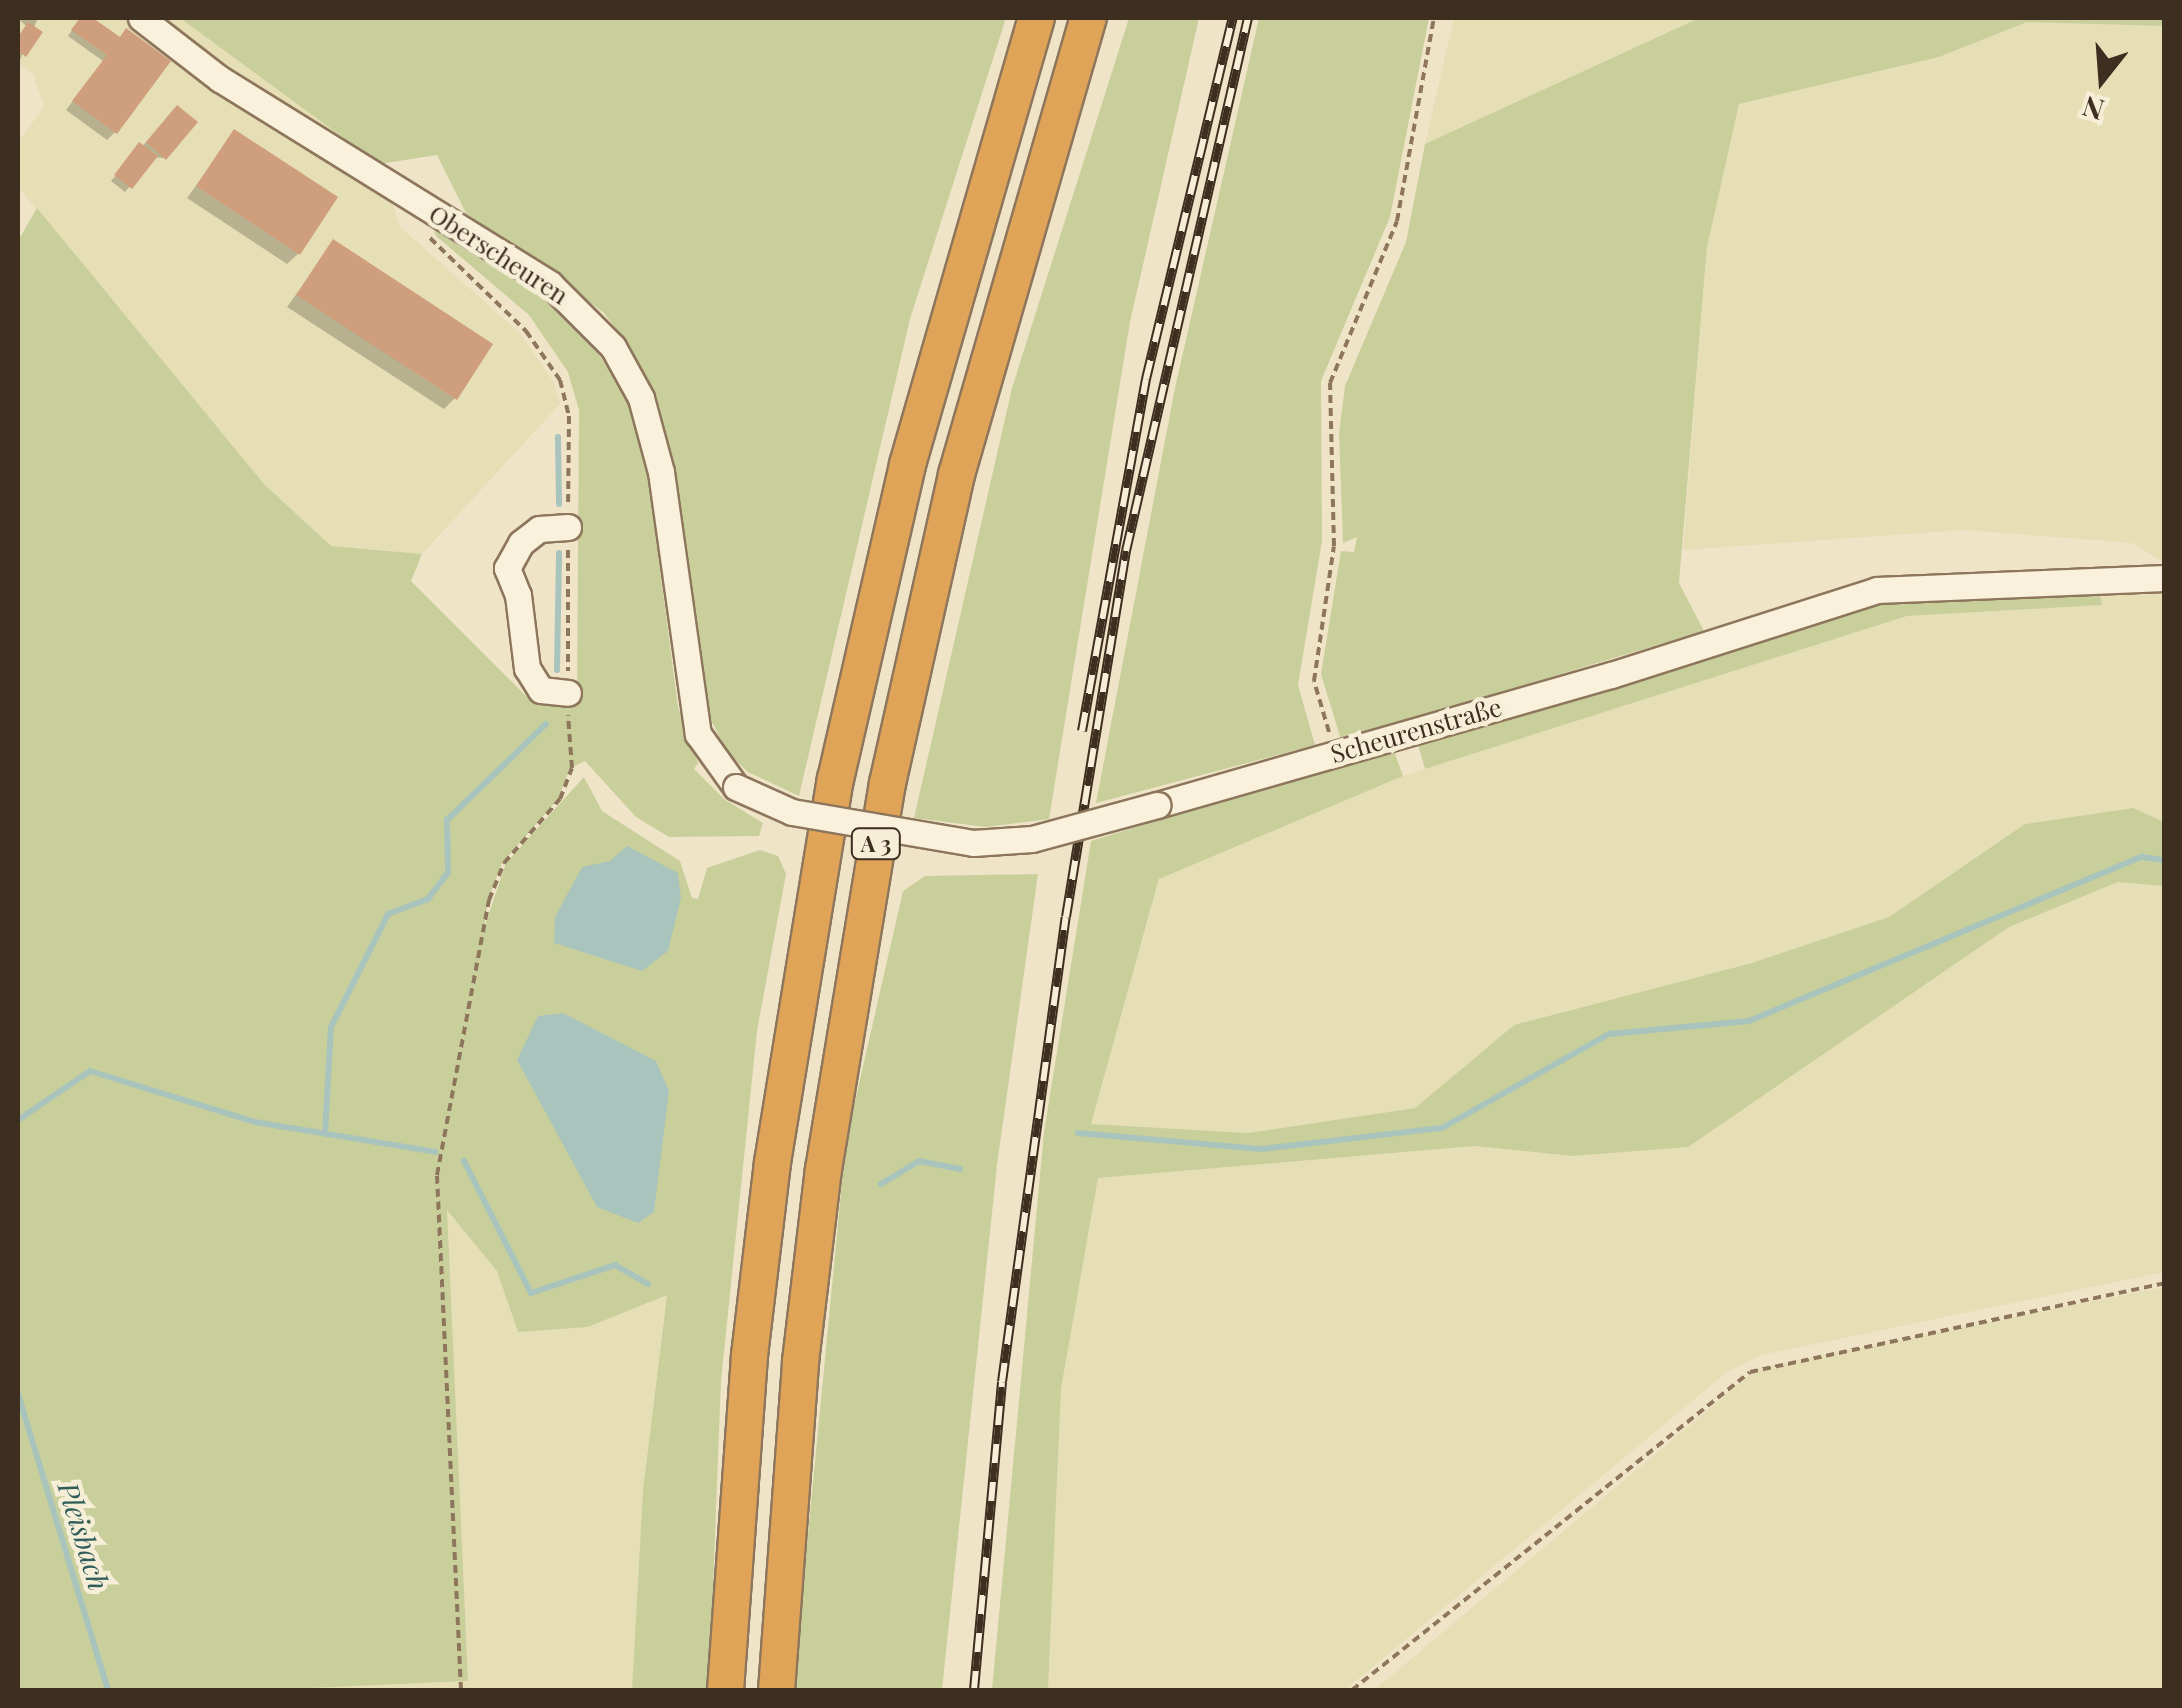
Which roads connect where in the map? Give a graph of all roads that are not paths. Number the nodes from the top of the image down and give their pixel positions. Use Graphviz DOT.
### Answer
graph roads {
  1 [pos="142,18"];
  2 [pos="1036,18"];
  3 [pos="1088,18"];
  4 [pos="568,527"];
  5 [pos="2164,578"];
  6 [pos="568,693"];
  7 [pos="698,734"];
  8 [pos="725,1690"];
  9 [pos="776,1690"];
  1 -- 7 [label="street, Oberscheuren"];
  2 -- 8 [label="highway, A 3"];
  3 -- 9 [label="highway, A 3"];
  4 -- 6 [label="street"];
  5 -- 7 [label="street, Scheurenstraße, bridge"];
}
